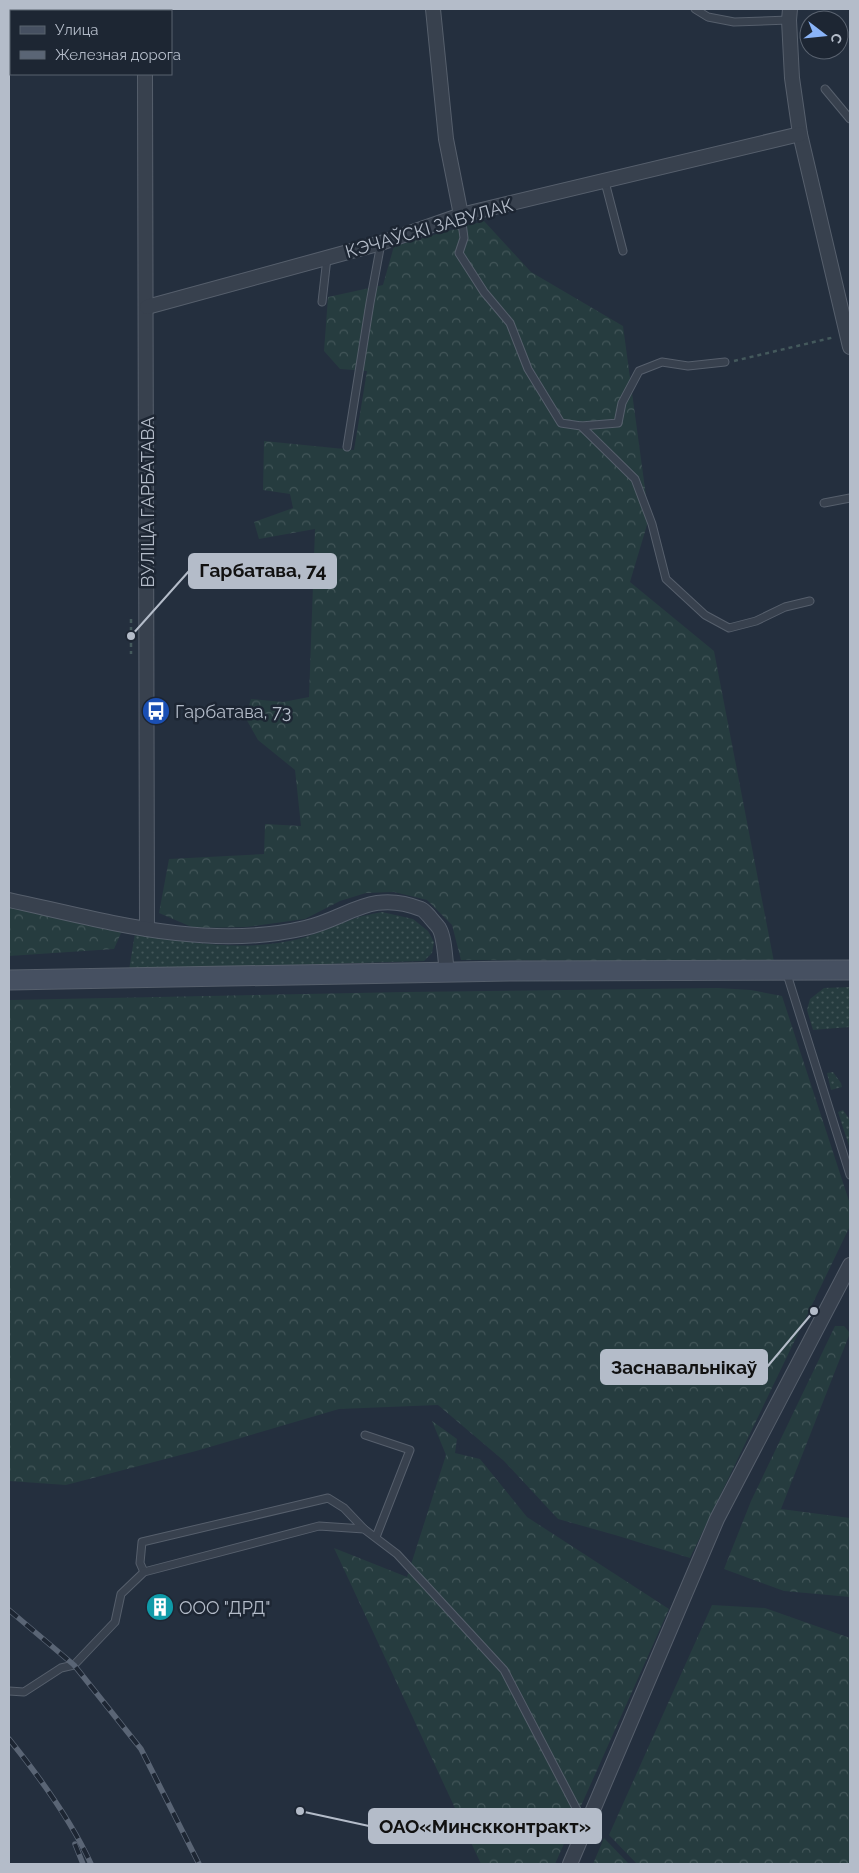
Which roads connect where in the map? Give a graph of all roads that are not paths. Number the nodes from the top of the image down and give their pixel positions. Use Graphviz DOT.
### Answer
graph roads {
  1 [pos="433,9"];
  2 [pos="695,9"];
  3 [pos="790,14"];
  4 [pos="145,75"];
  5 [pos="824,89"];
  6 [pos="850,119"];
  7 [pos="800,134"];
  8 [pos="605,182"];
  9 [pos="461,215"];
  10 [pos="381,243"];
  11 [pos="623,251"];
  12 [pos="327,258"];
  13 [pos="322,302"];
  14 [pos="147,307"];
  15 [pos="849,341"];
  16 [pos="725,362"];
  17 [pos="581,426"];
  18 [pos="347,447"];
  19 [pos="850,498"];
  20 [pos="824,503"];
  21 [pos="810,601"];
  22 [pos="9,900"];
  23 [pos="147,930"];
  24 [pos="785,970"];
  25 [pos="850,970"];
  26 [pos="446,972"];
  27 [pos="9,980"];
  28 [pos="850,1175"];
  29 [pos="850,1265"];
  30 [pos="365,1435"];
  31 [pos="364,1529"];
  32 [pos="376,1537"];
  33 [pos="144,1572"];
  34 [pos="9,1691"];
  35 [pos="586,1827"];
  36 [pos="570,1864"];
  1 -- 9 [label="street"];
  2 -- 3 [label="lane"];
  3 -- 7 [label="street"];
  4 -- 14 [label="street, ВУЛІЦА ГАРБАТАВА"];
  5 -- 6 [label="lane"];
  7 -- 8 [label="street, КЭЧАЎСКІ ЗАВУЛАК"];
  7 -- 15 [label="street"];
  8 -- 9 [label="street, КЭЧАЎСКІ ЗАВУЛАК"];
  8 -- 11 [label="lane"];
  9 -- 10 [label="street, КЭЧАЎСКІ ЗАВУЛАК"];
  9 -- 17 [label="lane"];
  10 -- 12 [label="street, КЭЧАЎСКІ ЗАВУЛАК"];
  10 -- 18 [label="lane"];
  12 -- 13 [label="lane"];
  12 -- 14 [label="street, КЭЧАЎСКІ ЗАВУЛАК"];
  14 -- 23 [label="street, ВУЛІЦА ГАРБАТАВА"];
  16 -- 17 [label="lane"];
  17 -- 21 [label="lane"];
  19 -- 20 [label="lane"];
  22 -- 23 [label="street"];
  23 -- 26 [label="street"];
  24 -- 25 [label="main road"];
  24 -- 26 [label="main road"];
  24 -- 28 [label="lane"];
  26 -- 27 [label="main road"];
  29 -- 35 [label="street"];
  30 -- 32 [label="lane"];
  31 -- 32 [label="lane"];
  31 -- 33 [label="lane"];
  31 -- 33 [label="lane"];
  32 -- 35 [label="lane"];
  33 -- 34 [label="lane"];
  35 -- 36 [label="street"];
}
